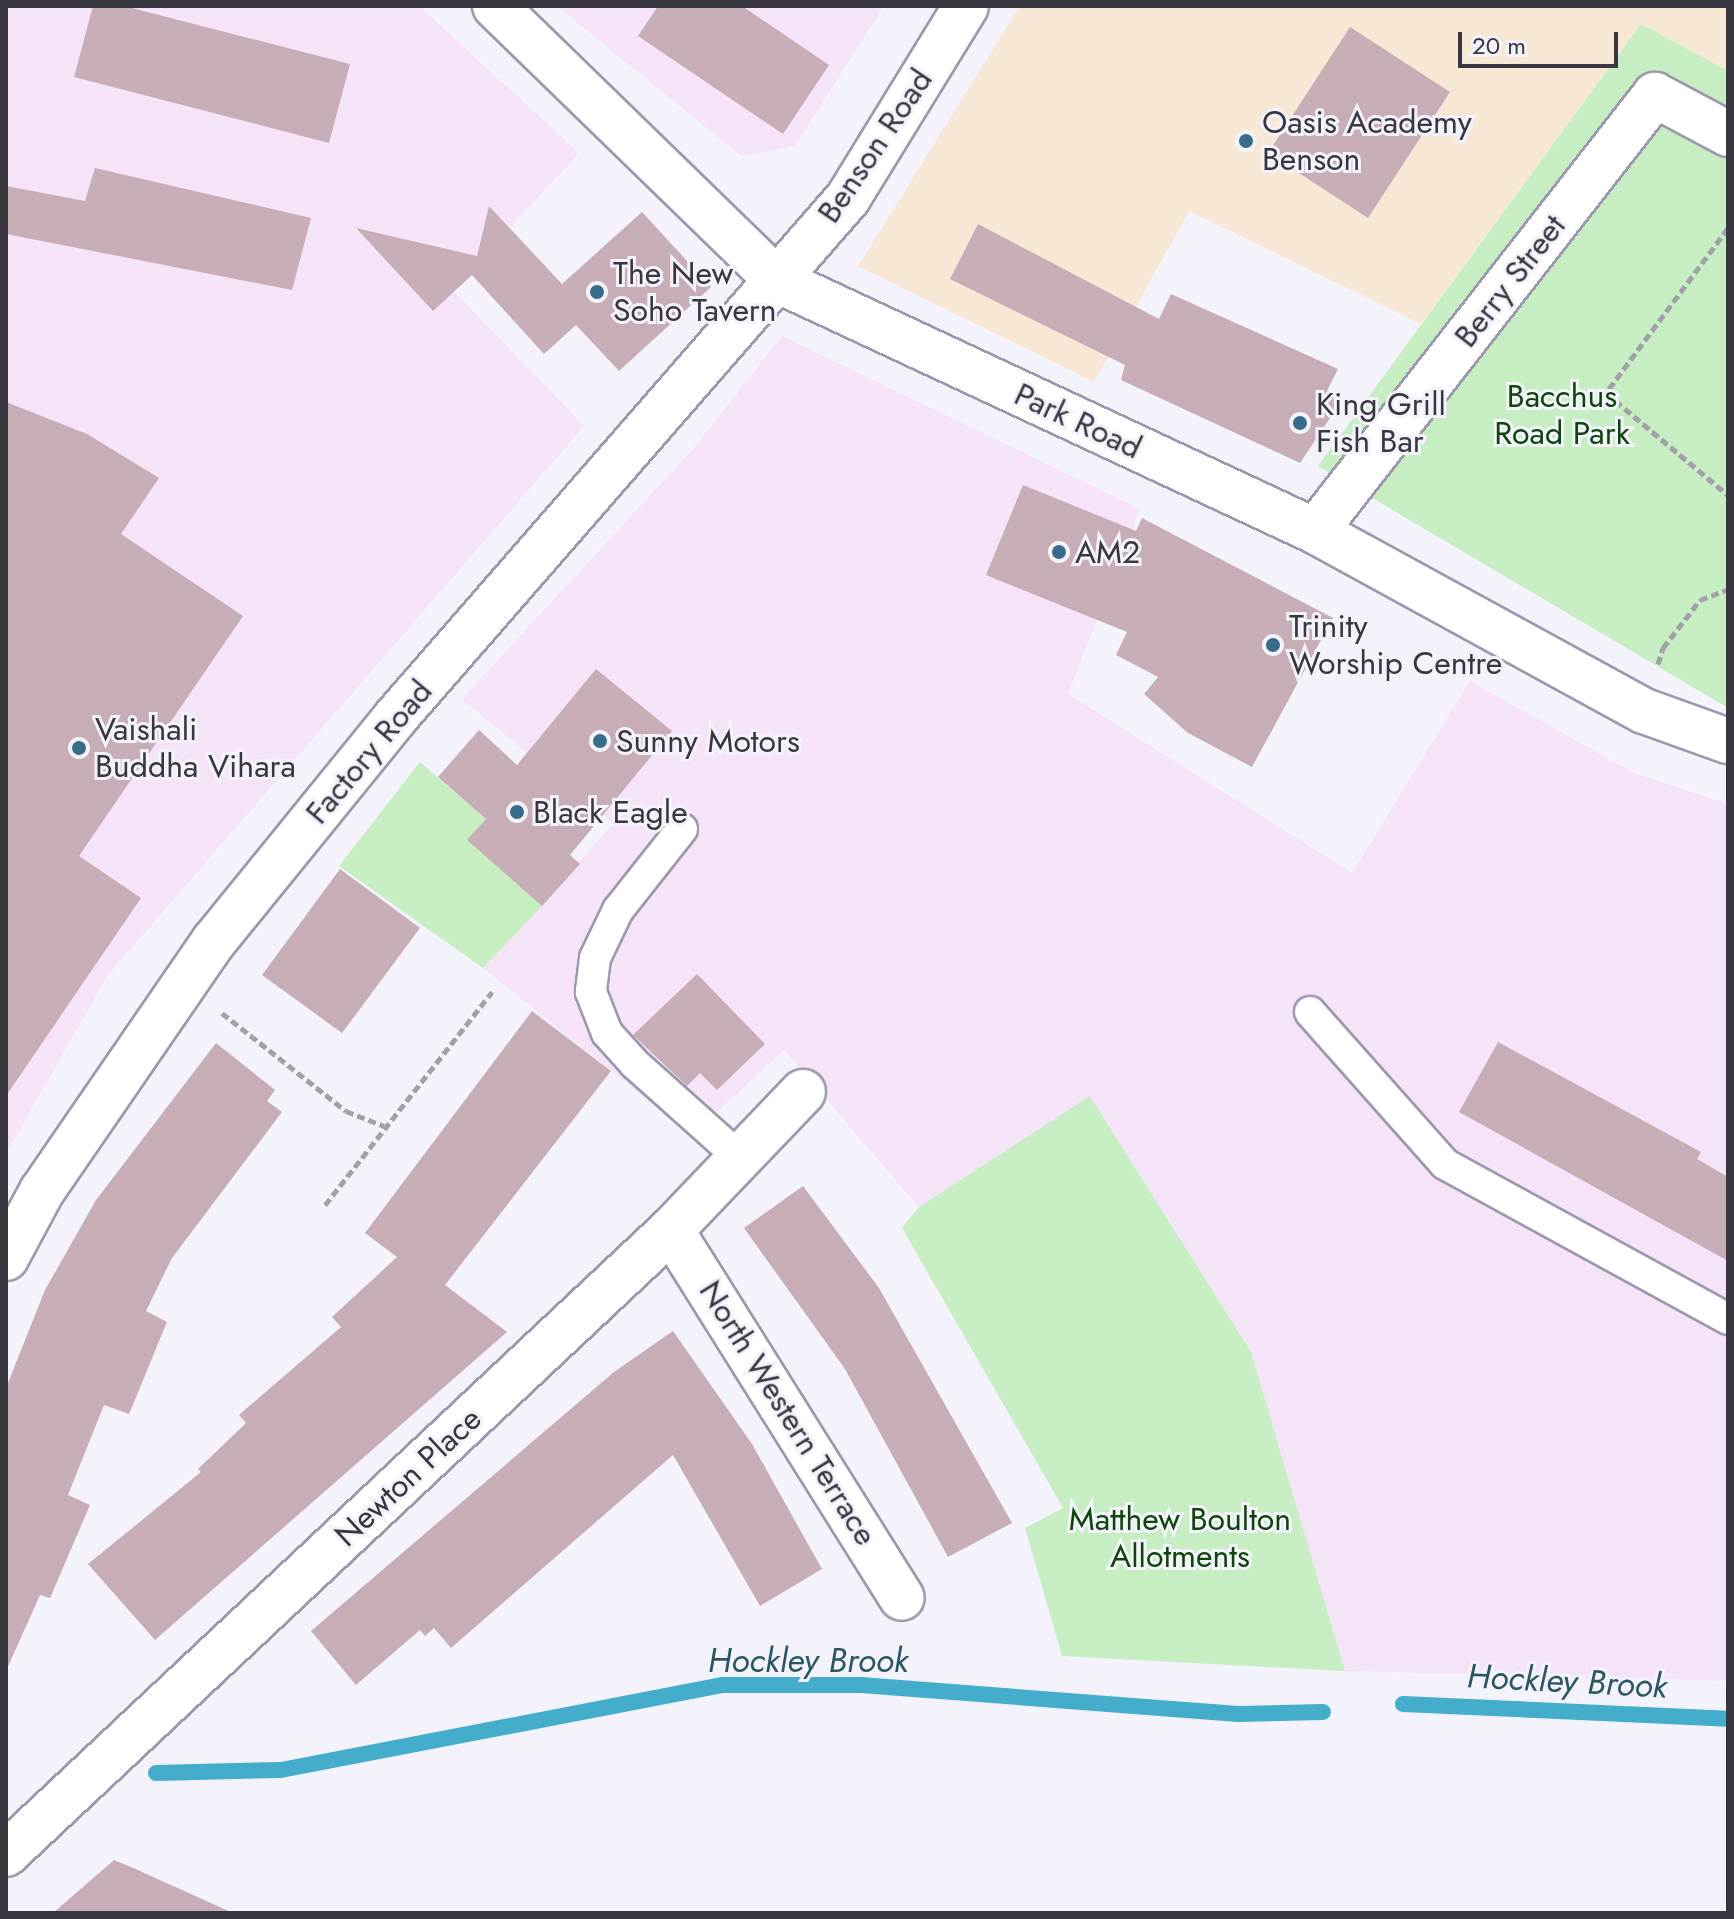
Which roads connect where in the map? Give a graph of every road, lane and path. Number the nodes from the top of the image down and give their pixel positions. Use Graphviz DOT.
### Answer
graph roads {
  1 [pos="495,6"];
  2 [pos="966,6"];
  3 [pos="1728,134"];
  4 [pos="1728,228"];
  5 [pos="777,280"];
  6 [pos="1728,495"];
  7 [pos="1315,531"];
  8 [pos="1728,589"];
  9 [pos="1644,711"];
  10 [pos="1728,741"];
  11 [pos="682,829"];
  12 [pos="184,982"];
  13 [pos="492,992"];
  14 [pos="1310,1012"];
  15 [pos="803,1092"];
  16 [pos="384,1126"];
  17 [pos="740,1158"];
  18 [pos="325,1205"];
  19 [pos="671,1230"];
  20 [pos="6,1258"];
  21 [pos="1728,1319"];
  22 [pos="902,1598"];
  23 [pos="6,1854"];
  1 -- 5 [label="street, Park Road"];
  2 -- 5 [label="street, Benson Road"];
  3 -- 7 [label="street, Berry Street"];
  4 -- 6 [label="path"];
  5 -- 7 [label="street, Park Road"];
  5 -- 12 [label="street, Factory Road"];
  7 -- 9 [label="street, Park Road"];
  8 -- 9 [label="path"];
  9 -- 10 [label="street, Park Road"];
  11 -- 17 [label="lane"];
  12 -- 16 [label="path"];
  12 -- 20 [label="street, Factory Road"];
  13 -- 16 [label="path"];
  14 -- 21 [label="lane"];
  15 -- 17 [label="street, Newton Place"];
  16 -- 18 [label="path"];
  17 -- 19 [label="street, Newton Place"];
  19 -- 22 [label="street, North Western Terrace"];
  19 -- 23 [label="street, Newton Place"];
}
